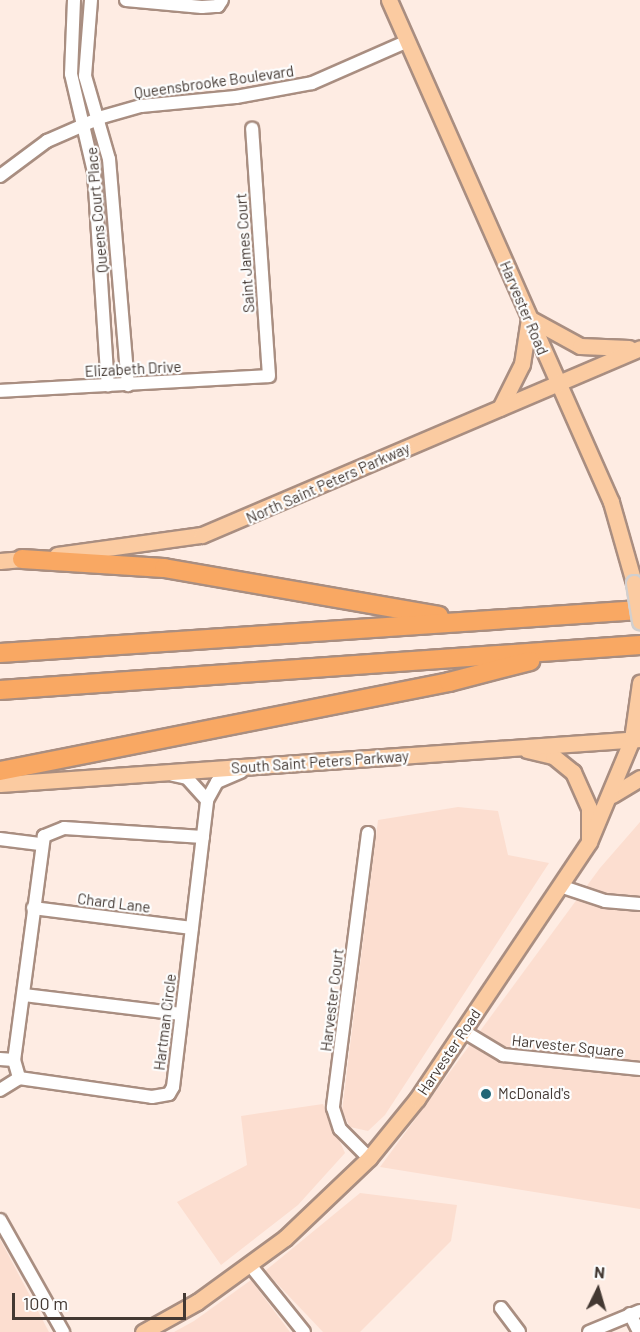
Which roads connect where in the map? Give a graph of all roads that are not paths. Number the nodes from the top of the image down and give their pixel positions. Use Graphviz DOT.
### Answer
graph roads {
  1 [pos="74,0"];
  2 [pos="91,0"];
  3 [pos="126,0"];
  4 [pos="222,0"];
  5 [pos="389,0"];
  6 [pos="406,42"];
  7 [pos="98,118"];
  8 [pos="81,125"];
  9 [pos="252,129"];
  10 [pos="0,176"];
  11 [pos="529,318"];
  12 [pos="638,348"];
  13 [pos="269,376"];
  14 [pos="555,383"];
  15 [pos="108,386"];
  16 [pos="128,386"];
  17 [pos="0,391"];
  18 [pos="500,408"];
  19 [pos="22,559"];
  20 [pos="0,561"];
  21 [pos="640,610"];
  22 [pos="479,621"];
  23 [pos="640,622"];
  24 [pos="640,645"];
  25 [pos="572,650"];
  26 [pos="0,653"];
  27 [pos="640,683"];
  28 [pos="0,690"];
  29 [pos="636,739"];
  30 [pos="513,746"];
  31 [pos="252,767"];
  32 [pos="0,771"];
  33 [pos="160,774"];
  34 [pos="640,778"];
  35 [pos="0,784"];
  36 [pos="612,795"];
  37 [pos="207,800"];
  38 [pos="368,833"];
  39 [pos="203,837"];
  40 [pos="0,839"];
  41 [pos="589,842"];
  42 [pos="40,844"];
  43 [pos="560,886"];
  44 [pos="640,904"];
  45 [pos="33,908"];
  46 [pos="192,928"];
  47 [pos="24,995"];
  48 [pos="181,1014"];
  49 [pos="463,1031"];
  50 [pos="0,1059"];
  51 [pos="14,1060"];
  52 [pos="640,1069"];
  53 [pos="19,1078"];
  54 [pos="0,1090"];
  55 [pos="369,1158"];
  56 [pos="0,1220"];
  57 [pos="250,1265"];
  58 [pos="501,1308"];
  59 [pos="635,1312"];
  60 [pos="63,1332"];
  61 [pos="143,1332"];
  62 [pos="304,1332"];
  63 [pos="519,1332"];
  64 [pos="589,1332"];
  65 [pos="639,1332"];
  1 -- 8 [label="street, Queens Court Place"];
  2 -- 7 [label="street, Queens Court Place"];
  3 -- 4 [label="street"];
  5 -- 6 [label="main road, Harvester Road"];
  6 -- 7 [label="street, Queensbrooke Boulevard"];
  6 -- 11 [label="main road, Harvester Road"];
  7 -- 8 [label="street, Queensbrooke Boulevard"];
  7 -- 16 [label="street, Queens Court Place"];
  8 -- 10 [label="street, Queensbrooke Boulevard"];
  8 -- 15 [label="street, Queens Court Place"];
  9 -- 13 [label="street, Saint James Court"];
  11 -- 12 [label="main road"];
  11 -- 14 [label="main road, Harvester Road"];
  11 -- 18 [label="main road"];
  12 -- 14 [label="main road, North Saint Peters Parkway"];
  13 -- 16 [label="street, Elizabeth Drive"];
  14 -- 18 [label="main road, North Saint Peters Parkway"];
  14 -- 23 [label="main road, Harvester Road, bridge"];
  15 -- 16 [label="street, Elizabeth Drive"];
  15 -- 17 [label="street, Elizabeth Drive"];
  18 -- 19 [label="main road, North Saint Peters Parkway"];
  19 -- 20 [label="main road, North Saint Peters Parkway"];
  19 -- 22 [label="highway"];
  21 -- 22 [label="highway"];
  22 -- 26 [label="highway"];
  24 -- 25 [label="highway"];
  25 -- 28 [label="highway"];
  25 -- 32 [label="highway"];
  27 -- 29 [label="main road, Harvester Road"];
  29 -- 30 [label="main road, South Saint Peters Parkway"];
  29 -- 36 [label="main road, Harvester Road"];
  30 -- 31 [label="main road, South Saint Peters Parkway"];
  30 -- 41 [label="main road"];
  31 -- 33 [label="main road, South Saint Peters Parkway"];
  31 -- 37 [label="street"];
  33 -- 35 [label="main road, South Saint Peters Parkway"];
  33 -- 37 [label="street"];
  34 -- 36 [label="main road"];
  36 -- 41 [label="main road, Harvester Road"];
  37 -- 39 [label="street, Hartman Circle"];
  38 -- 55 [label="street, Harvester Court"];
  39 -- 42 [label="street"];
  39 -- 46 [label="street, Hartman Circle"];
  40 -- 42 [label="street"];
  41 -- 43 [label="main road, Harvester Road"];
  42 -- 45 [label="street"];
  43 -- 44 [label="street"];
  43 -- 49 [label="main road, Harvester Road"];
  45 -- 46 [label="street, Chard Lane"];
  45 -- 47 [label="street"];
  46 -- 48 [label="street, Hartman Circle"];
  47 -- 48 [label="street"];
  47 -- 51 [label="street"];
  48 -- 53 [label="street, Hartman Circle"];
  49 -- 52 [label="street, Harvester Square"];
  49 -- 55 [label="main road, Harvester Road"];
  50 -- 51 [label="street"];
  51 -- 53 [label="street"];
  53 -- 54 [label="street"];
  55 -- 57 [label="main road, Harvester Road"];
  56 -- 60 [label="street"];
  57 -- 61 [label="main road, Harvester Road"];
  57 -- 62 [label="street"];
  58 -- 63 [label="street"];
  59 -- 64 [label="street"];
  59 -- 65 [label="street"];
}
